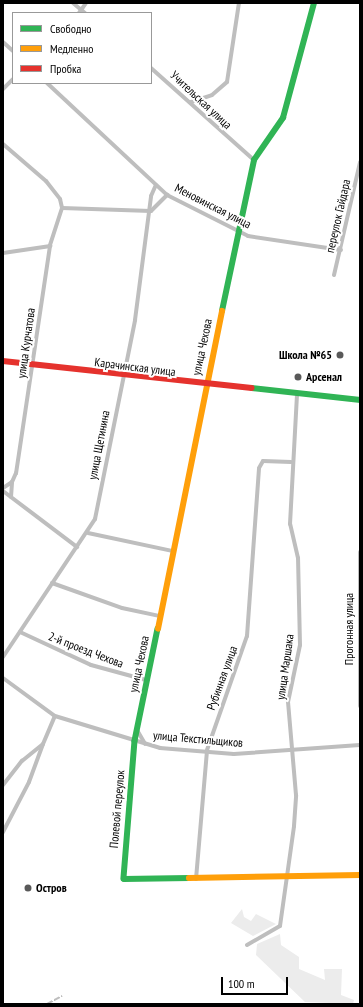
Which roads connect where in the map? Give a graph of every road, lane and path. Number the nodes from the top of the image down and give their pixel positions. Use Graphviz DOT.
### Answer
graph roads {
  1 [pos="73,3"];
  2 [pos="86,3"];
  3 [pos="239,3"];
  4 [pos="314,3"];
  5 [pos="80,11"];
  6 [pos="3,42"];
  7 [pos="12,50"];
  8 [pos="152,69"];
  9 [pos="12,80"];
  10 [pos="47,84"];
  11 [pos="3,89"];
  12 [pos="191,102"];
  13 [pos="3,144"];
  14 [pos="254,160"];
  15 [pos="360,162"];
  16 [pos="156,185"];
  17 [pos="167,195"];
  18 [pos="62,208"];
  19 [pos="151,211"];
  20 [pos="238,230"];
  21 [pos="50,246"];
  22 [pos="341,250"];
  23 [pos="3,253"];
  24 [pos="334,275"];
  25 [pos="3,361"];
  26 [pos="34,365"];
  27 [pos="124,377"];
  28 [pos="205,386"];
  29 [pos="297,394"];
  30 [pos="360,400"];
  31 [pos="291,462"];
  32 [pos="12,482"];
  33 [pos="3,488"];
  34 [pos="3,491"];
  35 [pos="11,498"];
  36 [pos="88,533"];
  37 [pos="77,547"];
  38 [pos="173,551"];
  39 [pos="360,552"];
  40 [pos="52,583"];
  41 [pos="160,616"];
  42 [pos="20,632"];
  43 [pos="3,657"];
  44 [pos="3,678"];
  45 [pos="146,680"];
  46 [pos="360,706"];
  47 [pos="55,716"];
  48 [pos="137,730"];
  49 [pos="135,741"];
  50 [pos="43,744"];
  51 [pos="145,744"];
  52 [pos="360,745"];
  53 [pos="294,748"];
  54 [pos="207,750"];
  55 [pos="3,785"];
  56 [pos="3,832"];
  57 [pos="360,875"];
  58 [pos="288,876"];
  59 [pos="196,879"];
  60 [pos="247,945"];
  1 -- 5 [label="street"];
  2 -- 5 [label="street"];
  3 -- 12 [label="street"];
  4 -- 14 [label="street, улица Чехова"];
  6 -- 7 [label="street"];
  8 -- 12 [label="street, Учительская улица"];
  9 -- 11 [label="street"];
  10 -- 16 [label="street, Меновинская улица"];
  12 -- 14 [label="street, Учительская улица"];
  13 -- 18 [label="street"];
  14 -- 20 [label="street, улица Чехова"];
  15 -- 22 [label="street, переулок Гайдара"];
  16 -- 17 [label="street, Меновинская улица"];
  16 -- 19 [label="street, улица Щетинина"];
  17 -- 19 [label="street"];
  17 -- 20 [label="street, Меновинская улица"];
  18 -- 19 [label="street"];
  18 -- 21 [label="street, улица Курчатова"];
  19 -- 27 [label="street, улица Щетинина"];
  20 -- 22 [label="street, Меновинская улица"];
  20 -- 28 [label="street, улица Чехова"];
  21 -- 23 [label="street"];
  21 -- 26 [label="street, улица Курчатова"];
  22 -- 24 [label="street, переулок Гайдара"];
  25 -- 26 [label="street, Карачинская улица"];
  26 -- 27 [label="street, Карачинская улица"];
  26 -- 32 [label="street, улица Курчатова"];
  27 -- 28 [label="street, Карачинская улица"];
  27 -- 36 [label="street, улица Щетинина"];
  28 -- 29 [label="street, Карачинская улица"];
  28 -- 38 [label="street, улица Чехова"];
  29 -- 30 [label="street, Карачинская улица"];
  29 -- 31 [label="street, улица Маршака"];
  31 -- 53 [label="street, улица Маршака"];
  31 -- 54 [label="street, Рубинная улица"];
  32 -- 33 [label="street"];
  32 -- 35 [label="street, улица Курчатова"];
  34 -- 35 [label="street"];
  35 -- 37 [label="street"];
  36 -- 37 [label="street, улица Щетинина"];
  36 -- 38 [label="street"];
  37 -- 40 [label="street, улица Щетинина"];
  38 -- 41 [label="street, улица Чехова"];
  39 -- 46 [label="street, Прогонная улица"];
  40 -- 41 [label="street"];
  40 -- 42 [label="street, улица Щетинина"];
  41 -- 45 [label="street, улица Чехова"];
  42 -- 43 [label="street, улица Щетинина"];
  42 -- 45 [label="street, 2-й проезд Чехова"];
  44 -- 47 [label="street, улица Текстильщиков"];
  45 -- 48 [label="street, улица Чехова"];
  47 -- 49 [label="street, улица Текстильщиков"];
  47 -- 50 [label="street"];
  48 -- 49 [label="street, улица Чехова"];
  48 -- 51 [label="street"];
  49 -- 51 [label="street, улица Текстильщиков"];
  49 -- 59 [label="street, Полевой переулок"];
  50 -- 55 [label="street"];
  50 -- 56 [label="street"];
  51 -- 54 [label="street, улица Текстильщиков"];
  52 -- 53 [label="street, улица Текстильщиков"];
  53 -- 54 [label="street, улица Текстильщиков"];
  53 -- 58 [label="street, улица Маршака"];
  54 -- 59 [label="street, Рубинная улица"];
  57 -- 58 [label="street"];
  58 -- 59 [label="street"];
  58 -- 60 [label="street, улица Маршака"];
}
